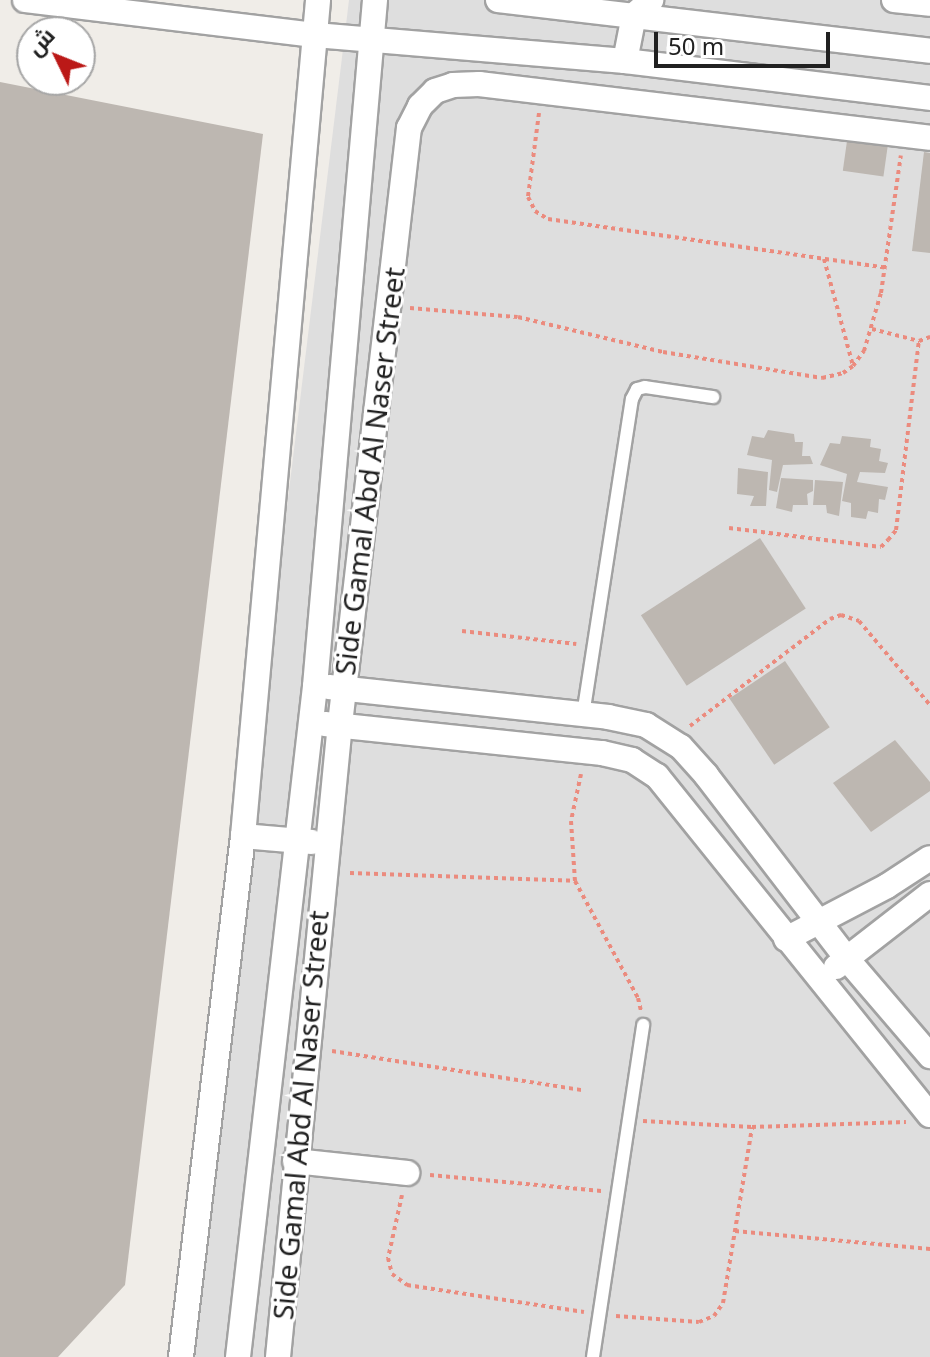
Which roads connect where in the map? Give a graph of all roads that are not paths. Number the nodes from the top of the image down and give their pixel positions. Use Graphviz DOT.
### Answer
graph roads {
  1 [pos="25,0"];
  2 [pos="318,0"];
  3 [pos="375,0"];
  4 [pos="498,0"];
  5 [pos="894,0"];
  6 [pos="930,4"];
  7 [pos="642,8"];
  8 [pos="315,35"];
  9 [pos="371,40"];
  10 [pos="930,51"];
  11 [pos="625,61"];
  12 [pos="930,98"];
  13 [pos="930,138"];
  14 [pos="713,397"];
  15 [pos="315,686"];
  16 [pos="344,688"];
  17 [pos="583,715"];
  18 [pos="311,723"];
  19 [pos="340,724"];
  20 [pos="243,836"];
  21 [pos="298,840"];
  22 [pos="326,844"];
  23 [pos="930,858"];
  24 [pos="930,894"];
  25 [pos="819,923"];
  26 [pos="786,939"];
  27 [pos="847,959"];
  28 [pos="819,981"];
  29 [pos="643,1025"];
  30 [pos="930,1056"];
  31 [pos="923,1118"];
  32 [pos="295,1161"];
  33 [pos="407,1173"];
  34 [pos="181,1357"];
  35 [pos="238,1357"];
  36 [pos="278,1357"];
  37 [pos="593,1357"];
  1 -- 8 [label="street"];
  2 -- 8 [label="street"];
  3 -- 9 [label="street"];
  4 -- 7 [label="street"];
  5 -- 6 [label="street"];
  7 -- 10 [label="street"];
  7 -- 11 [label="street"];
  8 -- 9 [label="street"];
  8 -- 20 [label="street"];
  9 -- 11 [label="street"];
  9 -- 15 [label="street"];
  11 -- 12 [label="street"];
  13 -- 16 [label="street, Side Gamal Abd Al Naser Street"];
  14 -- 17 [label="lane"];
  15 -- 16 [label="street"];
  15 -- 18 [label="street"];
  16 -- 17 [label="street"];
  16 -- 19 [label="street, Side Gamal Abd Al Naser Street"];
  17 -- 25 [label="street"];
  18 -- 19 [label="street"];
  18 -- 21 [label="street"];
  19 -- 22 [label="street, Side Gamal Abd Al Naser Street"];
  19 -- 26 [label="street"];
  20 -- 21 [label="street"];
  20 -- 34 [label="street"];
  21 -- 22 [label="street"];
  21 -- 35 [label="street"];
  22 -- 32 [label="street, Side Gamal Abd Al Naser Street"];
  23 -- 25 [label="street"];
  24 -- 27 [label="street"];
  25 -- 26 [label="street"];
  25 -- 27 [label="street"];
  26 -- 28 [label="street"];
  27 -- 28 [label="street"];
  27 -- 30 [label="street"];
  28 -- 31 [label="street"];
  29 -- 37 [label="lane"];
  32 -- 33 [label="street"];
  32 -- 36 [label="street, Side Gamal Abd Al Naser Street"];
}
